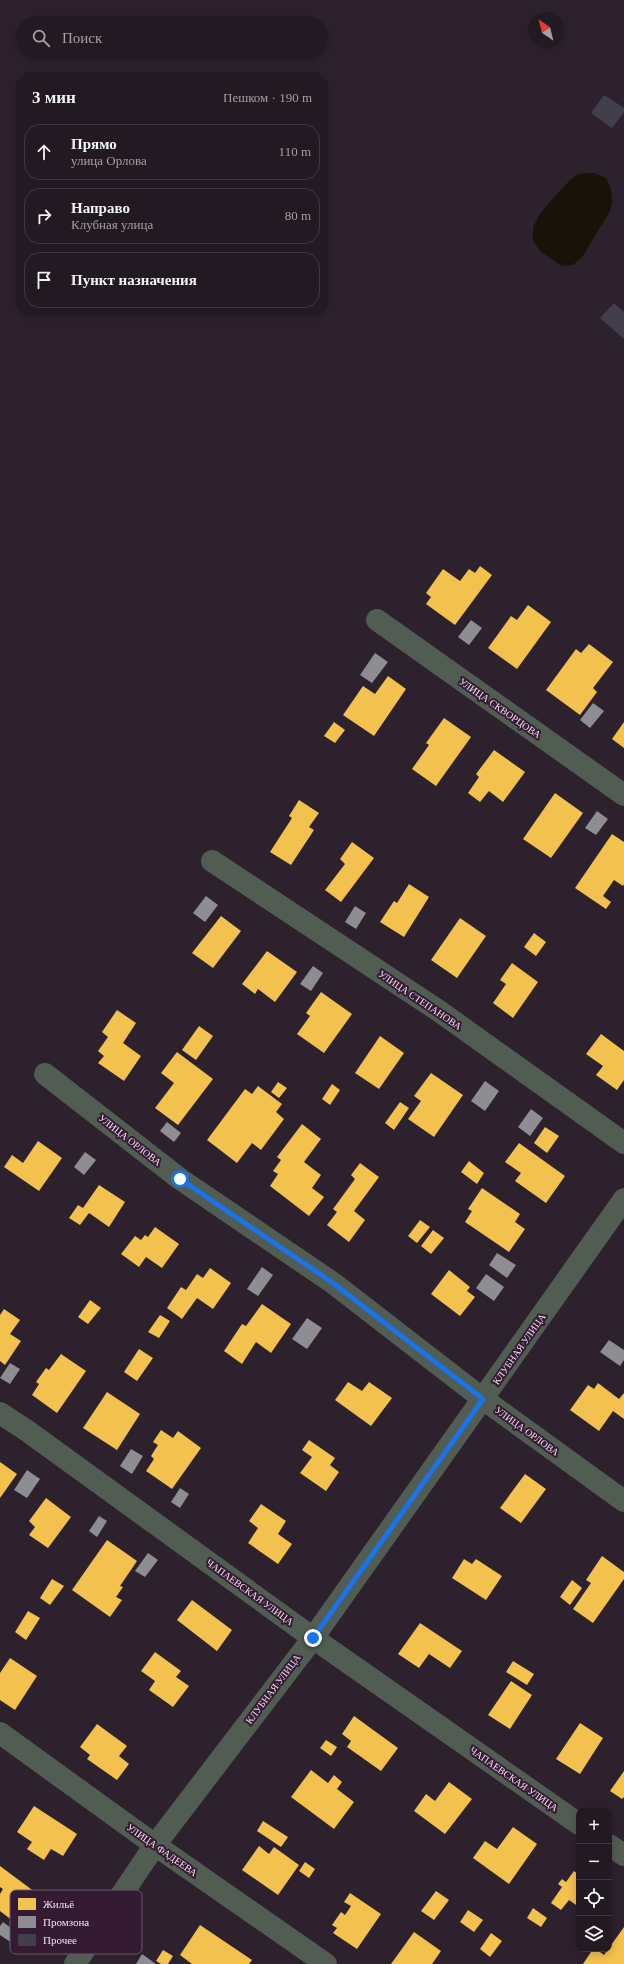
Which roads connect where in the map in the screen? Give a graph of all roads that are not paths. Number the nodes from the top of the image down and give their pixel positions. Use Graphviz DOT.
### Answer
graph roads {
  1 [pos="377,620"];
  2 [pos="624,795"];
  3 [pos="212,862"];
  4 [pos="45,1074"];
  5 [pos="624,1143"];
  6 [pos="624,1199"];
  7 [pos="483,1399"];
  8 [pos="0,1413"];
  9 [pos="624,1501"];
  10 [pos="313,1638"];
  11 [pos="0,1733"];
  12 [pos="576,1822"];
  13 [pos="155,1845"];
  14 [pos="612,1847"];
  15 [pos="624,1856"];
  16 [pos="125,1890"];
  17 [pos="82,1954"];
  18 [pos="75,1964"];
  19 [pos="326,1964"];
  1 -- 2 [label="street, УЛИЦА СКВОРЦОВА"];
  3 -- 5 [label="street, УЛИЦА СТЕПАНОВА"];
  4 -- 7 [label="street, УЛИЦА ОРЛОВА"];
  6 -- 7 [label="street, КЛУБНАЯ УЛИЦА"];
  7 -- 9 [label="street, УЛИЦА ОРЛОВА"];
  7 -- 10 [label="street, КЛУБНАЯ УЛИЦА"];
  8 -- 10 [label="street, ЧАПАЕВСКАЯ УЛИЦА"];
  10 -- 12 [label="street, ЧАПАЕВСКАЯ УЛИЦА"];
  10 -- 13 [label="street, КЛУБНАЯ УЛИЦА"];
  11 -- 13 [label="street, УЛИЦА ФАДЕЕВА"];
  13 -- 16 [label="street, КЛУБНАЯ УЛИЦА"];
  13 -- 19 [label="street, УЛИЦА ФАДЕЕВА"];
  14 -- 15 [label="street"];
  17 -- 18 [label="street, КЛУБНАЯ УЛИЦА"];
}
